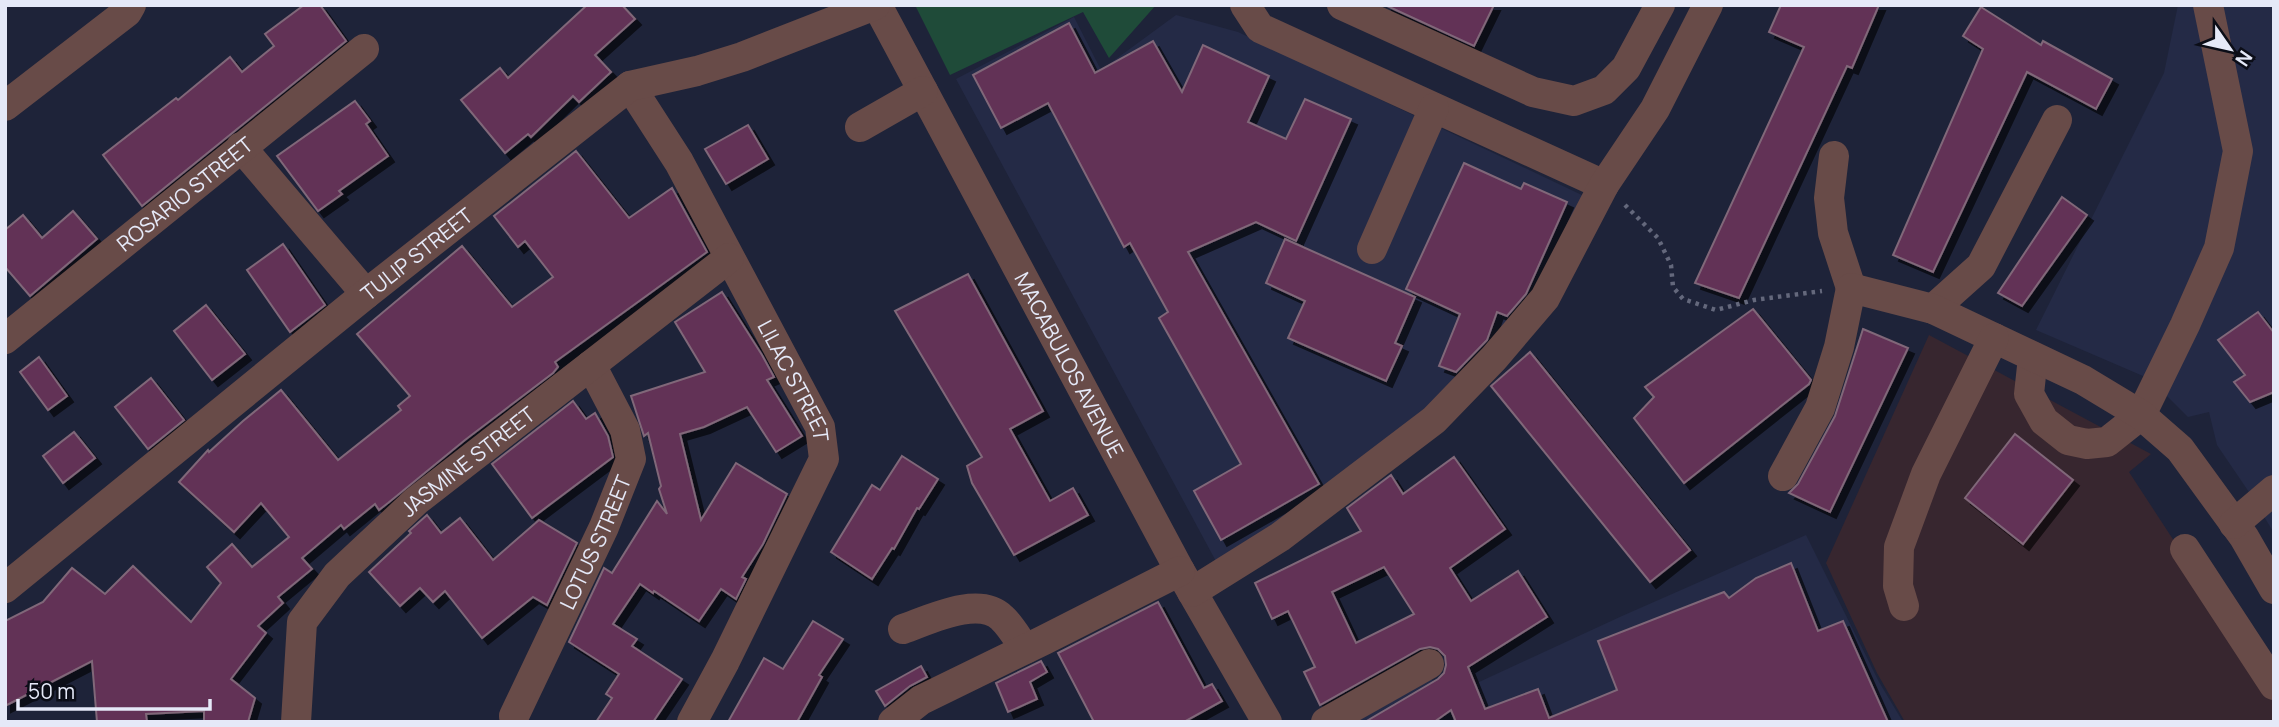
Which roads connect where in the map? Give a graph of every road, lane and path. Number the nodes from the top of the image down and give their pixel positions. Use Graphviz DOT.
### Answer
graph roads {
  1 [pos="131,5"];
  2 [pos="876,5"];
  3 [pos="1245,5"];
  4 [pos="1342,5"];
  5 [pos="1660,5"];
  6 [pos="1708,5"];
  7 [pos="2208,5"];
  8 [pos="364,49"];
  9 [pos="630,86"];
  10 [pos="923,91"];
  11 [pos="5,106"];
  12 [pos="1434,108"];
  13 [pos="2057,120"];
  14 [pos="860,127"];
  15 [pos="241,147"];
  16 [pos="1834,156"];
  17 [pos="1604,185"];
  18 [pos="1372,248"];
  19 [pos="729,258"];
  20 [pos="1851,288"];
  21 [pos="366,294"];
  22 [pos="1933,309"];
  23 [pos="1994,338"];
  24 [pos="5,339"];
  25 [pos="2033,357"];
  26 [pos="591,365"];
  27 [pos="2141,415"];
  28 [pos="1783,477"];
  29 [pos="2274,490"];
  30 [pos="2234,524"];
  31 [pos="2185,549"];
  32 [pos="1186,581"];
  33 [pos="5,588"];
  34 [pos="2274,589"];
  35 [pos="1904,606"];
  36 [pos="903,629"];
  37 [pos="1025,649"];
  38 [pos="1429,664"];
  39 [pos="2274,685"];
  40 [pos="514,716"];
  41 [pos="296,722"];
  42 [pos="692,722"];
  43 [pos="893,722"];
  44 [pos="1267,722"];
  45 [pos="1326,722"];
  1 -- 11 [label="street"];
  2 -- 9 [label="street, TULIP STREET"];
  2 -- 10 [label="street, MACABULOS AVENUE"];
  3 -- 12 [label="street"];
  4 -- 5 [label="street"];
  6 -- 17 [label="street"];
  7 -- 27 [label="street"];
  8 -- 15 [label="street, ROSARIO STREET"];
  9 -- 19 [label="street, LILAC STREET"];
  9 -- 21 [label="street, TULIP STREET"];
  10 -- 14 [label="street"];
  10 -- 32 [label="street, MACABULOS AVENUE"];
  12 -- 17 [label="street"];
  12 -- 18 [label="street"];
  13 -- 22 [label="street"];
  15 -- 21 [label="street"];
  15 -- 24 [label="street, ROSARIO STREET"];
  16 -- 20 [label="street"];
  17 -- 20 [label="path"];
  17 -- 32 [label="street"];
  19 -- 26 [label="street, JASMINE STREET"];
  19 -- 42 [label="street, LILAC STREET"];
  20 -- 22 [label="street"];
  20 -- 28 [label="street"];
  21 -- 33 [label="street, TULIP STREET"];
  22 -- 23 [label="street"];
  23 -- 25 [label="street"];
  23 -- 35 [label="street"];
  25 -- 27 [label="street"];
  25 -- 27 [label="street"];
  26 -- 40 [label="street, LOTUS STREET"];
  26 -- 41 [label="street, JASMINE STREET"];
  27 -- 30 [label="street"];
  29 -- 30 [label="street"];
  30 -- 34 [label="street"];
  31 -- 39 [label="street"];
  32 -- 37 [label="street"];
  32 -- 44 [label="street, MACABULOS AVENUE"];
  36 -- 37 [label="street"];
  37 -- 43 [label="street"];
  38 -- 45 [label="street"];
}
